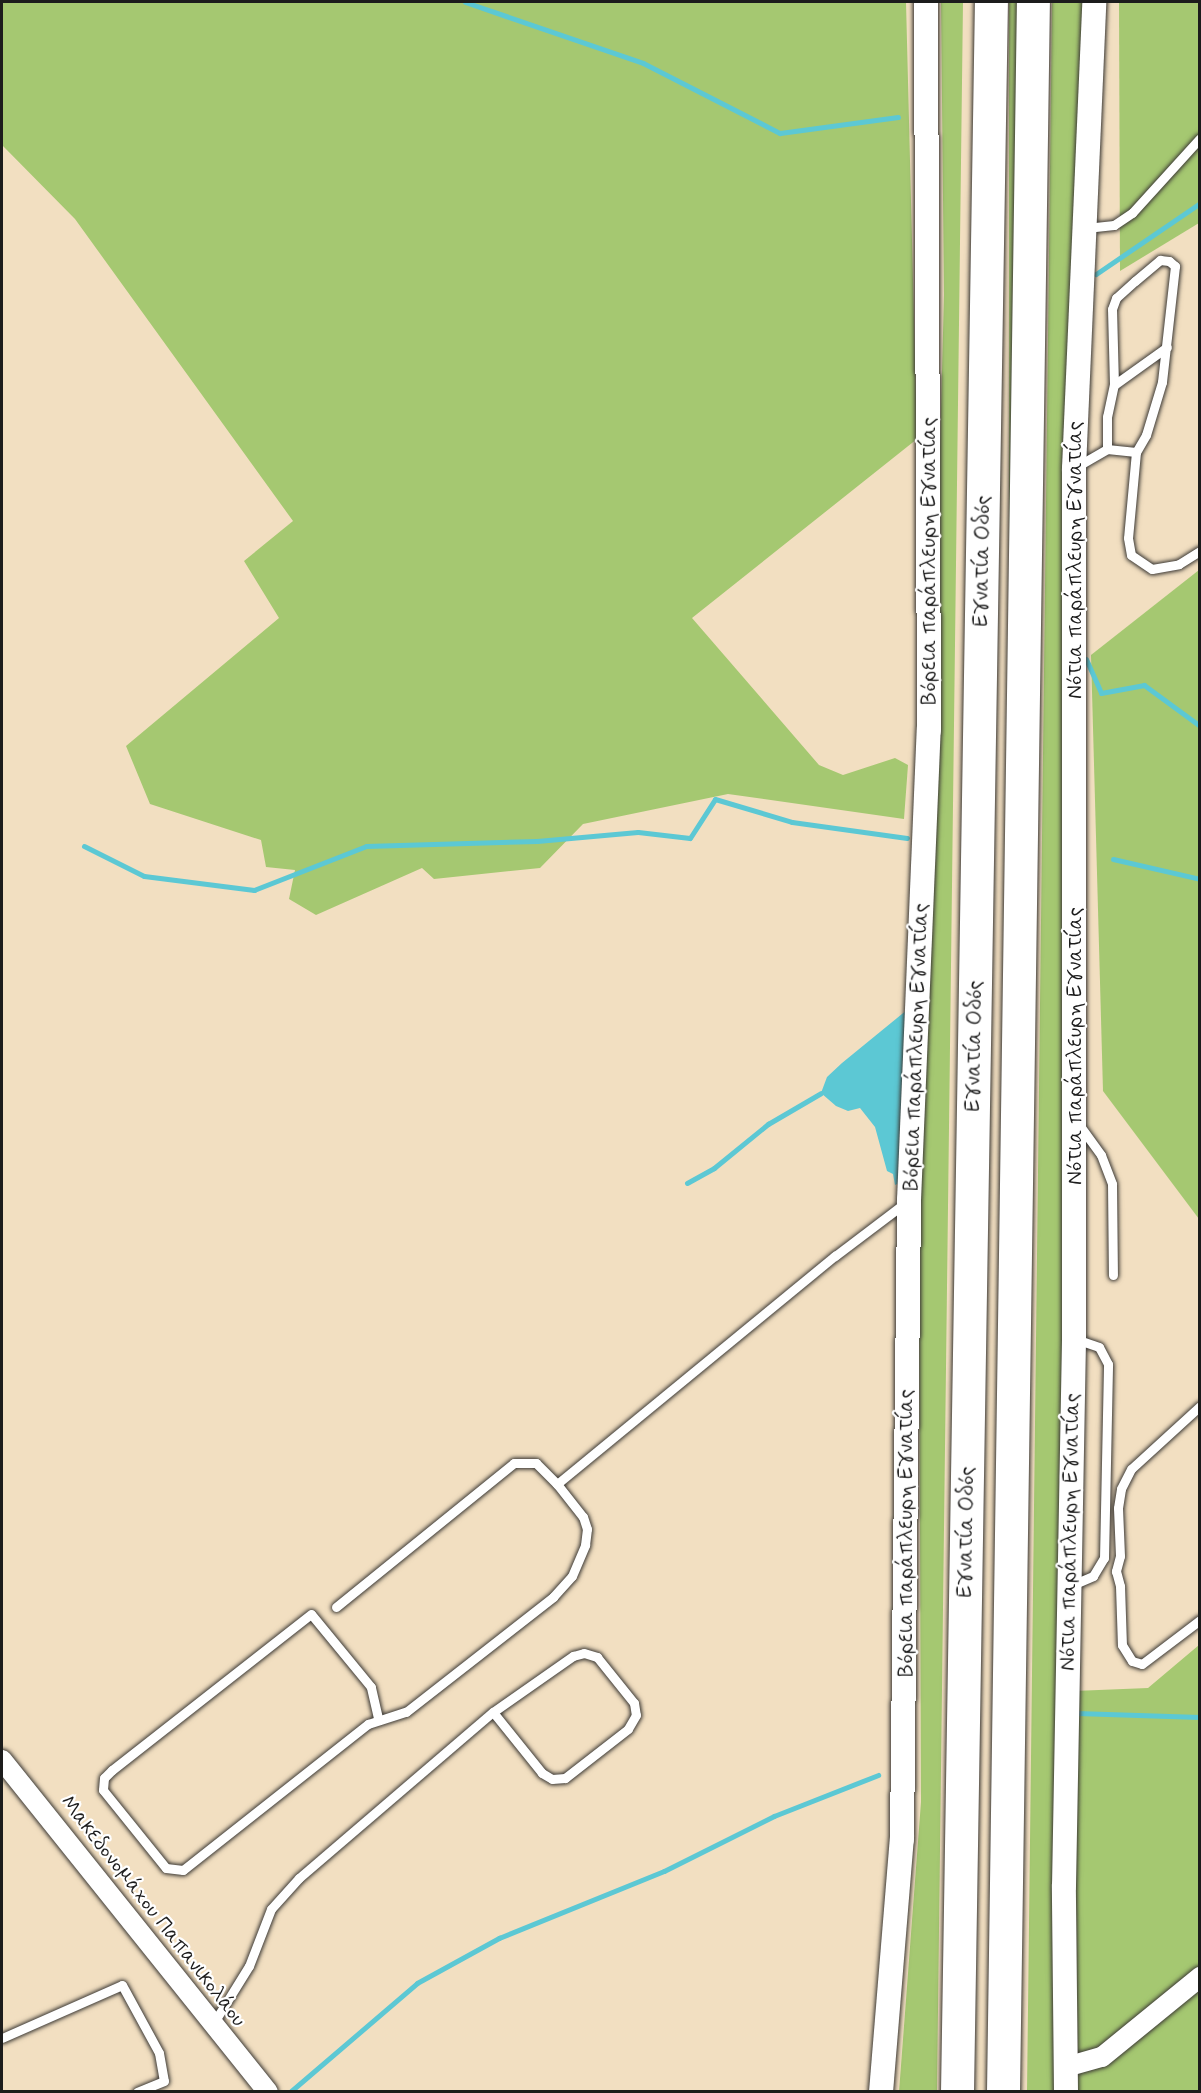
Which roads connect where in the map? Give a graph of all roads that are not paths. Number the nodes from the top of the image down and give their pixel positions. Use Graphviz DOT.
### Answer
graph roads {
  1 [pos="926,2"];
  2 [pos="991,2"];
  3 [pos="1033,2"];
  4 [pos="1094,2"];
  5 [pos="1200,138"];
  6 [pos="1084,228"];
  7 [pos="1167,347"];
  8 [pos="1114,385"];
  9 [pos="1107,449"];
  10 [pos="1136,452"];
  11 [pos="1074,468"];
  12 [pos="1200,552"];
  13 [pos="1075,1119"];
  14 [pos="909,1200"];
  15 [pos="1113,1275"];
  16 [pos="1074,1339"];
  17 [pos="1200,1406"];
  18 [pos="557,1484"];
  19 [pos="1101,1563"];
  20 [pos="1116,1571"];
  21 [pos="1069,1586"];
  22 [pos="336,1607"];
  23 [pos="1200,1620"];
  24 [pos="493,1712"];
  25 [pos="378,1718"];
  26 [pos="2,1760"];
  27 [pos="1200,1977"];
  28 [pos="212,2026"];
  29 [pos="2,2038"];
  30 [pos="1066,2067"];
  31 [pos="136,2091"];
  32 [pos="268,2091"];
  33 [pos="882,2091"];
  34 [pos="957,2091"];
  35 [pos="1003,2091"];
  36 [pos="1066,2091"];
  1 -- 14 [label="street, Βόρεια παράπλευρη Εγνατίας"];
  2 -- 34 [label="highway, Εγνατία Οδός"];
  3 -- 35 [label="highway, Εγνατία Οδός"];
  4 -- 6 [label="street, Νότια παράπλευρη Εγνατίας"];
  5 -- 6 [label="lane"];
  6 -- 11 [label="street, Νότια παράπλευρη Εγνατίας"];
  7 -- 8 [label="lane"];
  7 -- 8 [label="lane"];
  7 -- 10 [label="lane"];
  8 -- 9 [label="lane"];
  9 -- 10 [label="lane"];
  9 -- 11 [label="lane"];
  10 -- 12 [label="lane"];
  11 -- 13 [label="street, Νότια παράπλευρη Εγνατίας"];
  13 -- 15 [label="lane"];
  13 -- 16 [label="street, Νότια παράπλευρη Εγνατίας"];
  14 -- 18 [label="lane"];
  14 -- 33 [label="street, Βόρεια παράπλευρη Εγνατίας"];
  16 -- 19 [label="lane"];
  16 -- 21 [label="street, Νότια παράπλευρη Εγνατίας"];
  17 -- 20 [label="lane"];
  18 -- 22 [label="lane"];
  18 -- 25 [label="lane"];
  19 -- 20 [label="lane"];
  19 -- 21 [label="lane"];
  20 -- 23 [label="lane"];
  21 -- 30 [label="street, Νότια παράπλευρη Εγνατίας"];
  24 -- 24 [label="lane"];
  24 -- 28 [label="lane"];
  25 -- 25 [label="lane"];
  26 -- 28 [label="street, Μακεδονομάχου Παπανικολάου"];
  27 -- 30 [label="street"];
  28 -- 32 [label="street, Μακεδονομάχου Παπανικολάου"];
  29 -- 31 [label="lane"];
  30 -- 36 [label="street, Νότια παράπλευρη Εγνατίας"];
}
